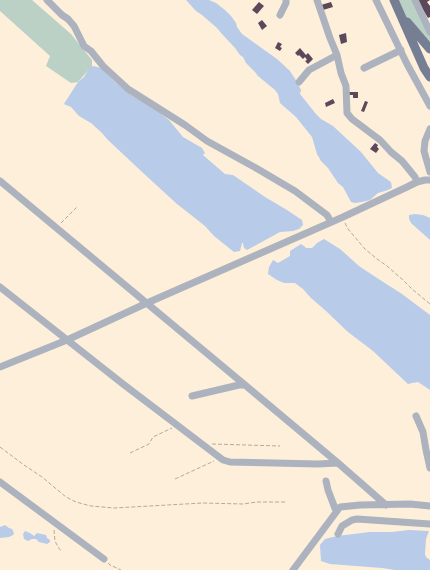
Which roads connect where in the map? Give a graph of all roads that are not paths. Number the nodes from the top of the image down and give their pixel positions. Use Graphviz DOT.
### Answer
graph roads {
  1 [pos="46,0"];
  2 [pos="286,0"];
  3 [pos="317,0"];
  4 [pos="376,0"];
  5 [pos="394,0"];
  6 [pos="415,0"];
  7 [pos="280,15"];
  8 [pos="402,15"];
  9 [pos="428,21"];
  10 [pos="430,32"];
  11 [pos="430,49"];
  12 [pos="401,50"];
  13 [pos="337,54"];
  14 [pos="364,68"];
  15 [pos="430,78"];
  16 [pos="299,82"];
  17 [pos="430,106"];
  18 [pos="430,129"];
  19 [pos="430,172"];
  20 [pos="430,180"];
  21 [pos="0,181"];
  22 [pos="417,182"];
  23 [pos="331,222"];
  24 [pos="0,287"];
  25 [pos="147,303"];
  26 [pos="67,340"];
  27 [pos="0,367"];
  28 [pos="245,385"];
  29 [pos="192,396"];
  30 [pos="416,416"];
  31 [pos="338,463"];
  32 [pos="430,468"];
  33 [pos="326,481"];
  34 [pos="0,482"];
  35 [pos="386,505"];
  36 [pos="430,506"];
  37 [pos="336,511"];
  38 [pos="430,524"];
  39 [pos="338,534"];
  40 [pos="103,556"];
  41 [pos="293,570"];
  1 -- 23 [label="street"];
  2 -- 7 [label="street"];
  3 -- 13 [label="street"];
  4 -- 12 [label="street"];
  5 -- 8 [label="main road"];
  6 -- 9 [label="street"];
  8 -- 11 [label="main road"];
  8 -- 15 [label="main road"];
  9 -- 10 [label="street"];
  12 -- 14 [label="street"];
  12 -- 17 [label="street"];
  13 -- 16 [label="street"];
  13 -- 22 [label="street"];
  18 -- 19 [label="street"];
  20 -- 22 [label="street"];
  21 -- 25 [label="street"];
  22 -- 23 [label="street"];
  23 -- 25 [label="street"];
  24 -- 26 [label="street"];
  25 -- 26 [label="street"];
  25 -- 28 [label="street"];
  26 -- 27 [label="street"];
  26 -- 31 [label="street"];
  28 -- 29 [label="street"];
  28 -- 31 [label="street"];
  30 -- 32 [label="street"];
  31 -- 35 [label="street"];
  33 -- 37 [label="street"];
  34 -- 40 [label="street"];
  35 -- 36 [label="street"];
  35 -- 37 [label="street"];
  37 -- 41 [label="street"];
  38 -- 39 [label="street"];
}
